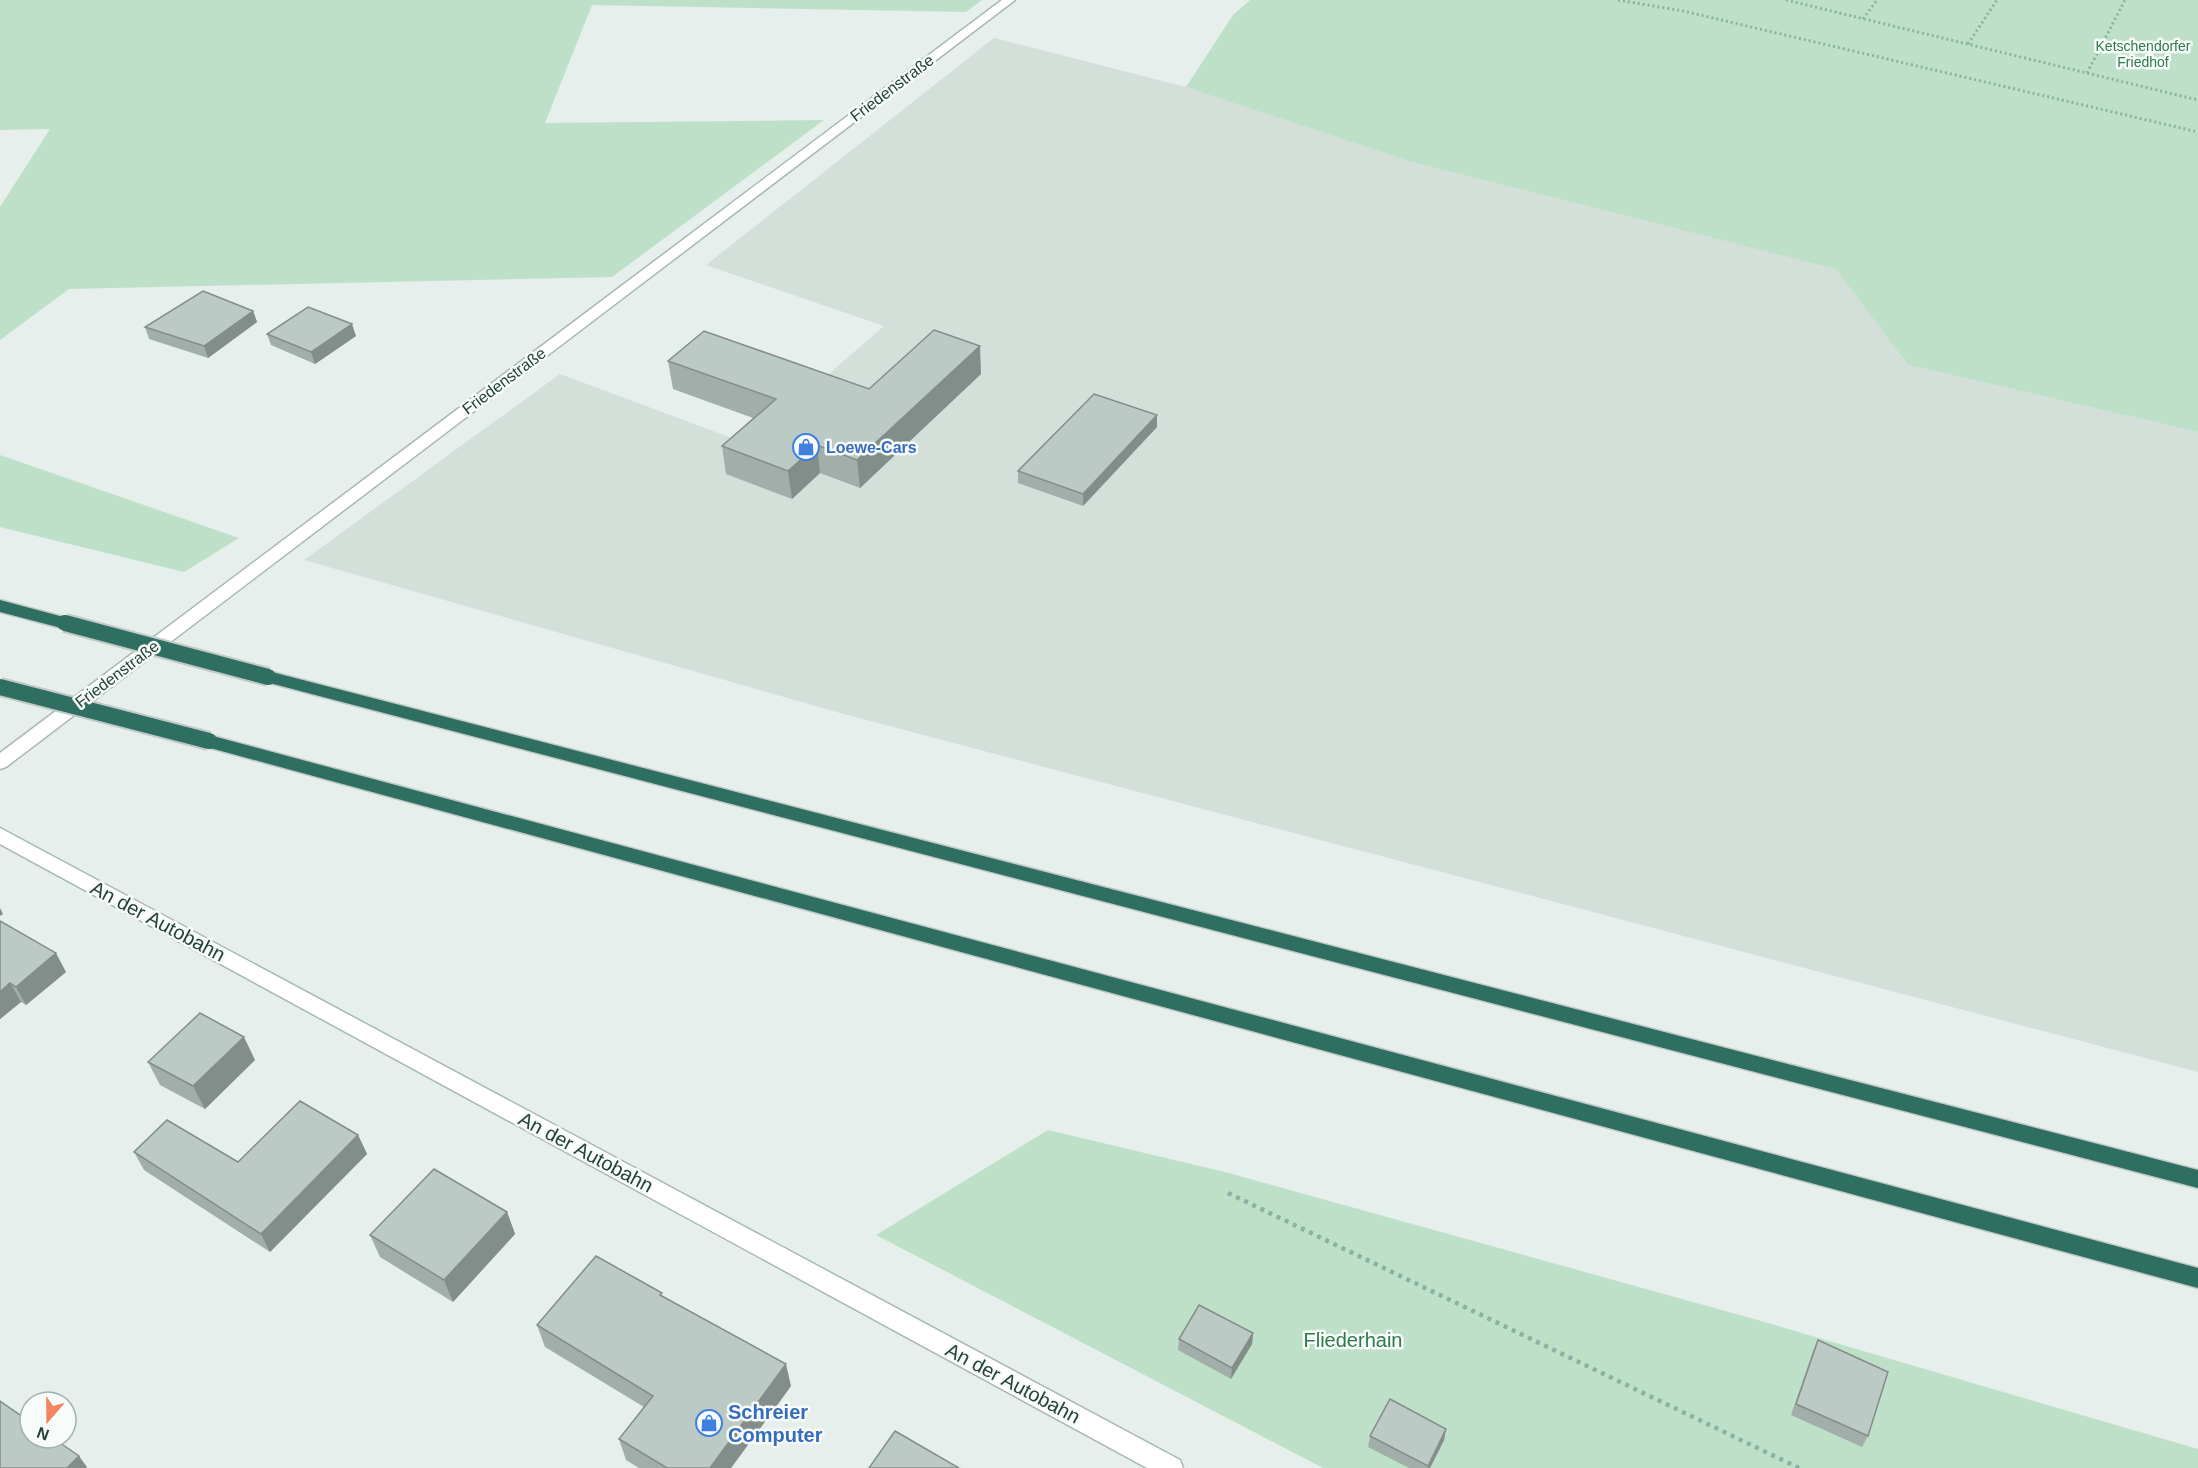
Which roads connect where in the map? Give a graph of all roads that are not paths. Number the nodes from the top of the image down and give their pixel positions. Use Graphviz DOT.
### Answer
graph roads {
  1 [pos="1009,0"];
  2 [pos="0,606"];
  3 [pos="0,687"];
  4 [pos="0,762"];
  5 [pos="0,836"];
  6 [pos="2198,1179"];
  7 [pos="2198,1278"];
  8 [pos="1171,1468"];
  1 -- 4 [label="street, Friedenstraße"];
  2 -- 6 [label="highway, bridge"];
  3 -- 7 [label="highway, bridge"];
  5 -- 8 [label="street, An der Autobahn"];
}
